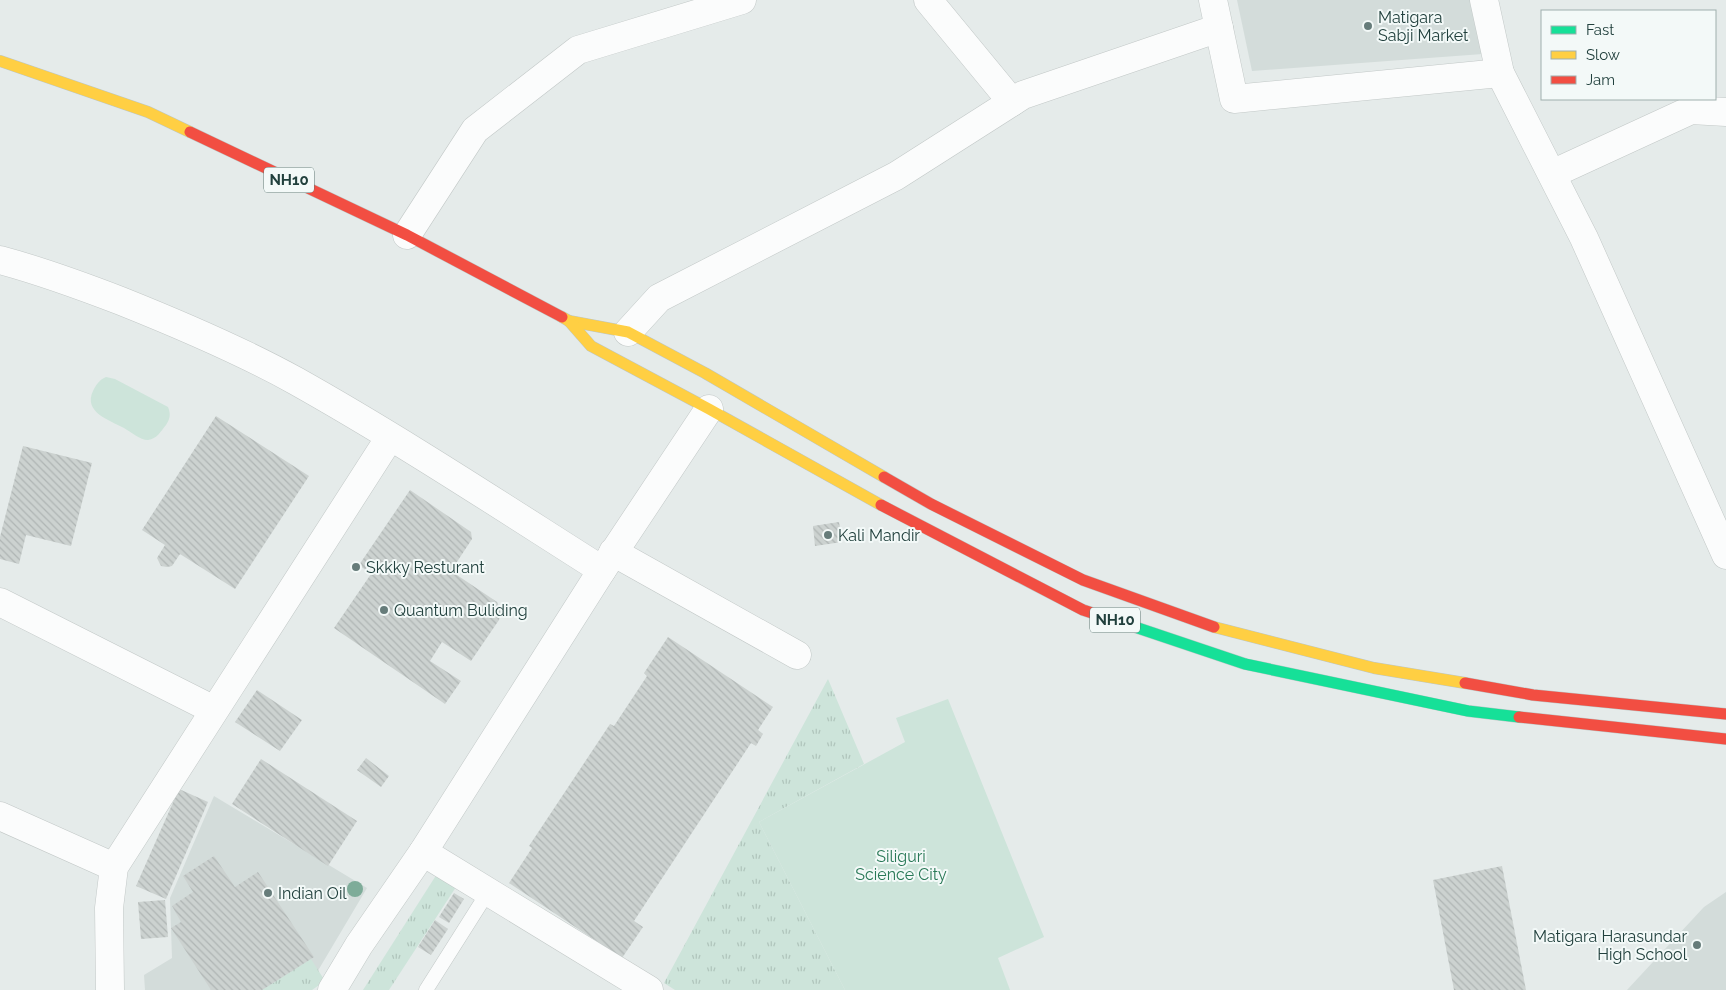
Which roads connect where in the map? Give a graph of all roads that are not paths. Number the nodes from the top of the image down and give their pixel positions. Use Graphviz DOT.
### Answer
graph roads {
  1 [pos="742,0"];
  2 [pos="928,0"];
  3 [pos="1213,0"];
  4 [pos="1484,0"];
  5 [pos="1219,28"];
  6 [pos="0,61"];
  7 [pos="1500,73"];
  8 [pos="1012,102"];
  9 [pos="1726,112"];
  10 [pos="1552,174"];
  11 [pos="407,235"];
  12 [pos="0,260"];
  13 [pos="569,321"];
  14 [pos="628,332"];
  15 [pos="708,409"];
  16 [pos="390,437"];
  17 [pos="1726,555"];
  18 [pos="608,561"];
  19 [pos="0,602"];
  20 [pos="797,655"];
  21 [pos="214,710"];
  22 [pos="1726,714"];
  23 [pos="1726,739"];
  24 [pos="0,816"];
  25 [pos="423,852"];
  26 [pos="114,867"];
  27 [pos="488,892"];
  28 [pos="110,990"];
  29 [pos="332,990"];
  30 [pos="426,990"];
  31 [pos="649,990"];
  1 -- 11 [label="street"];
  2 -- 8 [label="street"];
  3 -- 5 [label="street"];
  4 -- 7 [label="street"];
  5 -- 7 [label="street"];
  5 -- 8 [label="street"];
  6 -- 11 [label="highway, NH10"];
  7 -- 10 [label="street"];
  8 -- 14 [label="street"];
  9 -- 10 [label="street"];
  10 -- 17 [label="street"];
  11 -- 13 [label="highway, NH10"];
  12 -- 16 [label="street"];
  13 -- 14 [label="highway"];
  13 -- 15 [label="highway, NH10"];
  14 -- 22 [label="highway"];
  15 -- 18 [label="street"];
  15 -- 23 [label="highway, NH10"];
  16 -- 18 [label="street"];
  16 -- 21 [label="street"];
  18 -- 20 [label="street"];
  18 -- 25 [label="street"];
  19 -- 21 [label="street"];
  21 -- 26 [label="street"];
  24 -- 26 [label="street"];
  25 -- 27 [label="street"];
  25 -- 29 [label="street"];
  26 -- 28 [label="street"];
  27 -- 30 [label="lane"];
  27 -- 31 [label="street"];
}
